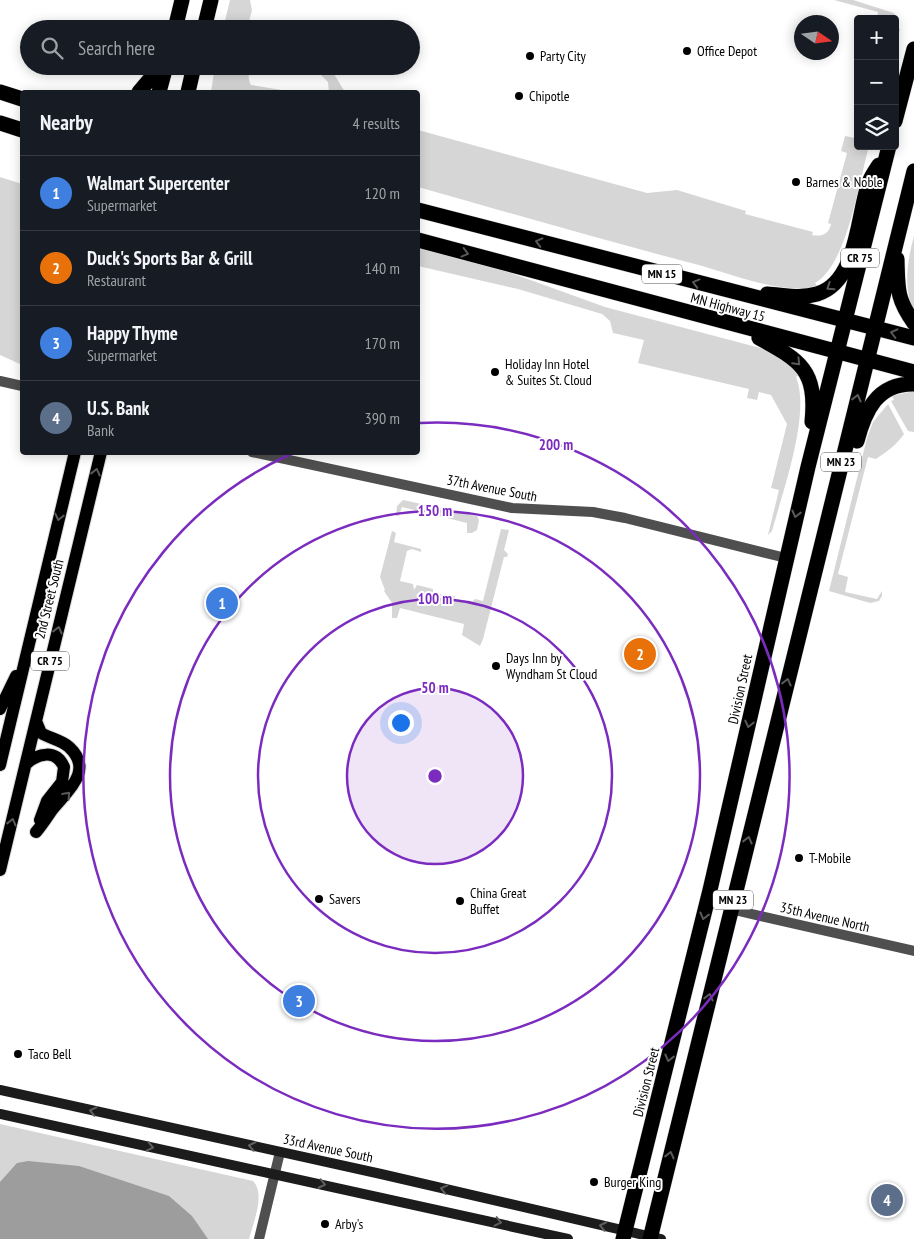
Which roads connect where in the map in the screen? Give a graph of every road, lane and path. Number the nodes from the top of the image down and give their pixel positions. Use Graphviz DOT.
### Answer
graph roads {
  1 [pos="182,0"];
  2 [pos="211,0"];
  3 [pos="176,20"];
  4 [pos="206,20"];
  5 [pos="914,49"];
  6 [pos="153,75"];
  7 [pos="164,75"];
  8 [pos="192,75"];
  9 [pos="190,89"];
  10 [pos="141,90"];
  11 [pos="160,90"];
  12 [pos="0,92"];
  13 [pos="20,98"];
  14 [pos="899,106"];
  15 [pos="0,123"];
  16 [pos="20,129"];
  17 [pos="886,150"];
  18 [pos="887,150"];
  19 [pos="914,171"];
  20 [pos="420,211"];
  21 [pos="420,241"];
  22 [pos="896,242"];
  23 [pos="724,291"];
  24 [pos="845,321"];
  25 [pos="914,323"];
  26 [pos="741,327"];
  27 [pos="875,328"];
  28 [pos="914,338"];
  29 [pos="836,352"];
  30 [pos="867,359"];
  31 [pos="914,372"];
  32 [pos="0,381"];
  33 [pos="914,384"];
  34 [pos="20,386"];
  35 [pos="74,455"];
  36 [pos="100,455"];
  37 [pos="266,455"];
  38 [pos="808,466"];
  39 [pos="829,512"];
  40 [pos="786,558"];
  41 [pos="26,656"];
  42 [pos="0,708"];
  43 [pos="36,720"];
  44 [pos="0,757"];
  45 [pos="0,764"];
  46 [pos="26,764"];
  47 [pos="0,870"];
  48 [pos="730,909"];
  49 [pos="914,951"];
  50 [pos="0,1090"];
  51 [pos="0,1114"];
  52 [pos="280,1152"];
  53 [pos="275,1173"];
  54 [pos="624,1235"];
  55 [pos="653,1238"];
  56 [pos="259,1239"];
  57 [pos="568,1239"];
  1 -- 3 [label="highway"];
  2 -- 4 [label="highway"];
  5 -- 14 [label="highway"];
  6 -- 10 [label="highway"];
  7 -- 11 [label="highway"];
  8 -- 9 [label="highway"];
  12 -- 13 [label="highway"];
  15 -- 16 [label="highway"];
  17 -- 23 [label="highway, one-way"];
  18 -- 24 [label="highway, Division Street / CR 75"];
  19 -- 22 [label="highway, CR 75"];
  23 -- 20 [label="highway, MN Highway 15 / MN 15, one-way"];
  21 -- 26 [label="highway, MN Highway 15 / MN 15, one-way"];
  22 -- 25 [label="highway"];
  22 -- 27 [label="highway, CR 75"];
  23 -- 24 [label="highway, MN Highway 15 / MN 15"];
  24 -- 27 [label="highway, MN Highway 15 / MN 15"];
  24 -- 29 [label="highway, Division Street / MN 23"];
  26 -- 29 [label="highway, MN Highway 15 / MN 15"];
  26 -- 38 [label="highway, one-way"];
  28 -- 27 [label="highway, MN Highway 15 / MN 15, one-way"];
  27 -- 30 [label="highway, MN 23"];
  29 -- 30 [label="highway, MN Highway 15 / MN 15"];
  29 -- 38 [label="highway, Division Street / MN 23"];
  30 -- 31 [label="highway, MN Highway 15 / MN 15"];
  39 -- 30 [label="highway, MN 23, one-way"];
  32 -- 34 [label="street"];
  33 -- 39 [label="highway"];
  35 -- 41 [label="main road, 2nd Street South / CR 75, one-way"];
  43 -- 36 [label="main road, 2nd Street South / CR 75, one-way"];
  37 -- 40 [label="street, 37th Avenue South"];
  38 -- 40 [label="highway, Division Street / MN 23, one-way"];
  48 -- 39 [label="highway, MN 23, one-way"];
  40 -- 54 [label="highway, Division Street / MN 23, one-way"];
  41 -- 42 [label="main road"];
  41 -- 45 [label="main road, 2nd Street South / CR 75"];
  43 -- 46 [label="main road, 2nd Street South / CR 75"];
  46 -- 43 [label="main road, one-way"];
  44 -- 45 [label="main road"];
  47 -- 46 [label="main road, 2nd Street South / CR 75, one-way"];
  48 -- 49 [label="street, 35th Avenue North"];
  55 -- 48 [label="highway, MN 23, one-way"];
  52 -- 50 [label="main road, 33rd Avenue South, one-way"];
  51 -- 53 [label="main road, one-way"];
  52 -- 53 [label="street"];
  54 -- 52 [label="main road, 33rd Avenue South, one-way"];
  53 -- 56 [label="street"];
  53 -- 57 [label="main road, one-way"];
  54 -- 55 [label="main road, 33rd Avenue South"];
}
